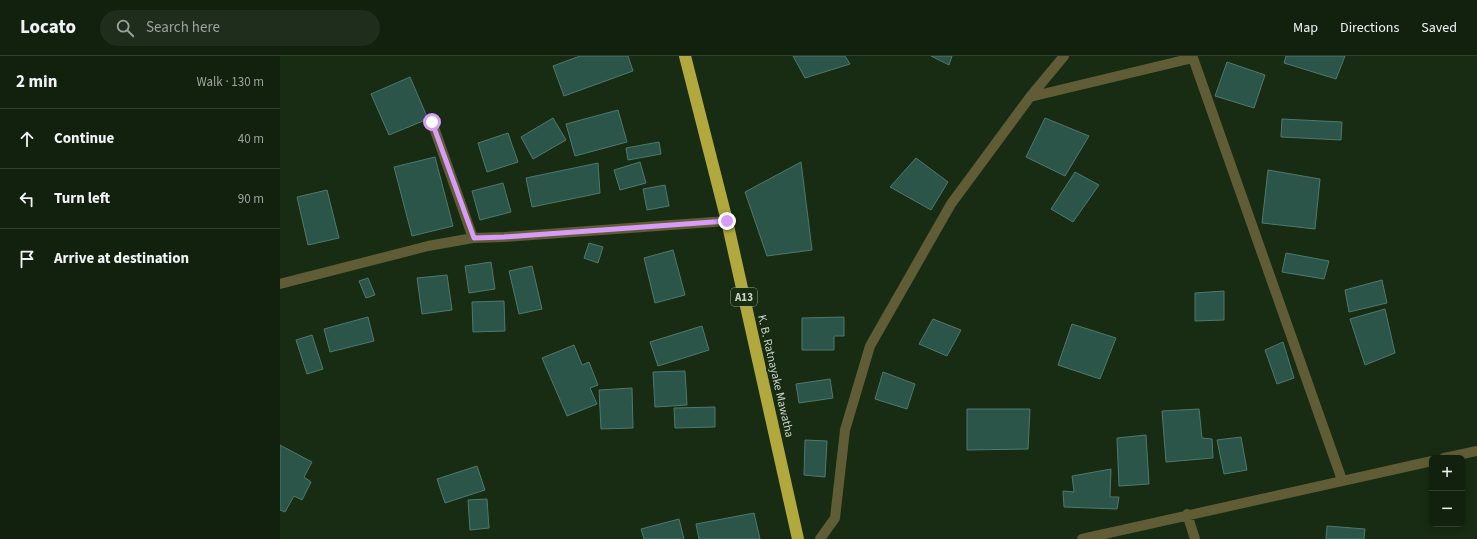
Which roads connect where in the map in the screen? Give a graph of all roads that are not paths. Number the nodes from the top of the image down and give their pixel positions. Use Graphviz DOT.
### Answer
graph roads {
  1 [pos="685,56"];
  2 [pos="1064,56"];
  3 [pos="1030,97"];
  4 [pos="432,122"];
  5 [pos="727,221"];
  6 [pos="474,238"];
  7 [pos="280,284"];
  8 [pos="1477,451"];
  9 [pos="1458,455"];
  10 [pos="1429,462"];
  11 [pos="1342,480"];
  12 [pos="1188,514"];
  13 [pos="798,539"];
  14 [pos="820,539"];
  15 [pos="1082,539"];
  16 [pos="1195,539"];
  1 -- 5 [label="highway, K. B. Ratnayake Mawatha / A13"];
  2 -- 3 [label="street"];
  3 -- 11 [label="street"];
  3 -- 14 [label="street"];
  4 -- 6 [label="street"];
  5 -- 6 [label="street"];
  5 -- 13 [label="highway, K. B. Ratnayake Mawatha / A13"];
  6 -- 7 [label="street"];
  8 -- 9 [label="street"];
  10 -- 11 [label="street"];
  11 -- 12 [label="street"];
  12 -- 15 [label="street"];
  12 -- 16 [label="street"];
}
